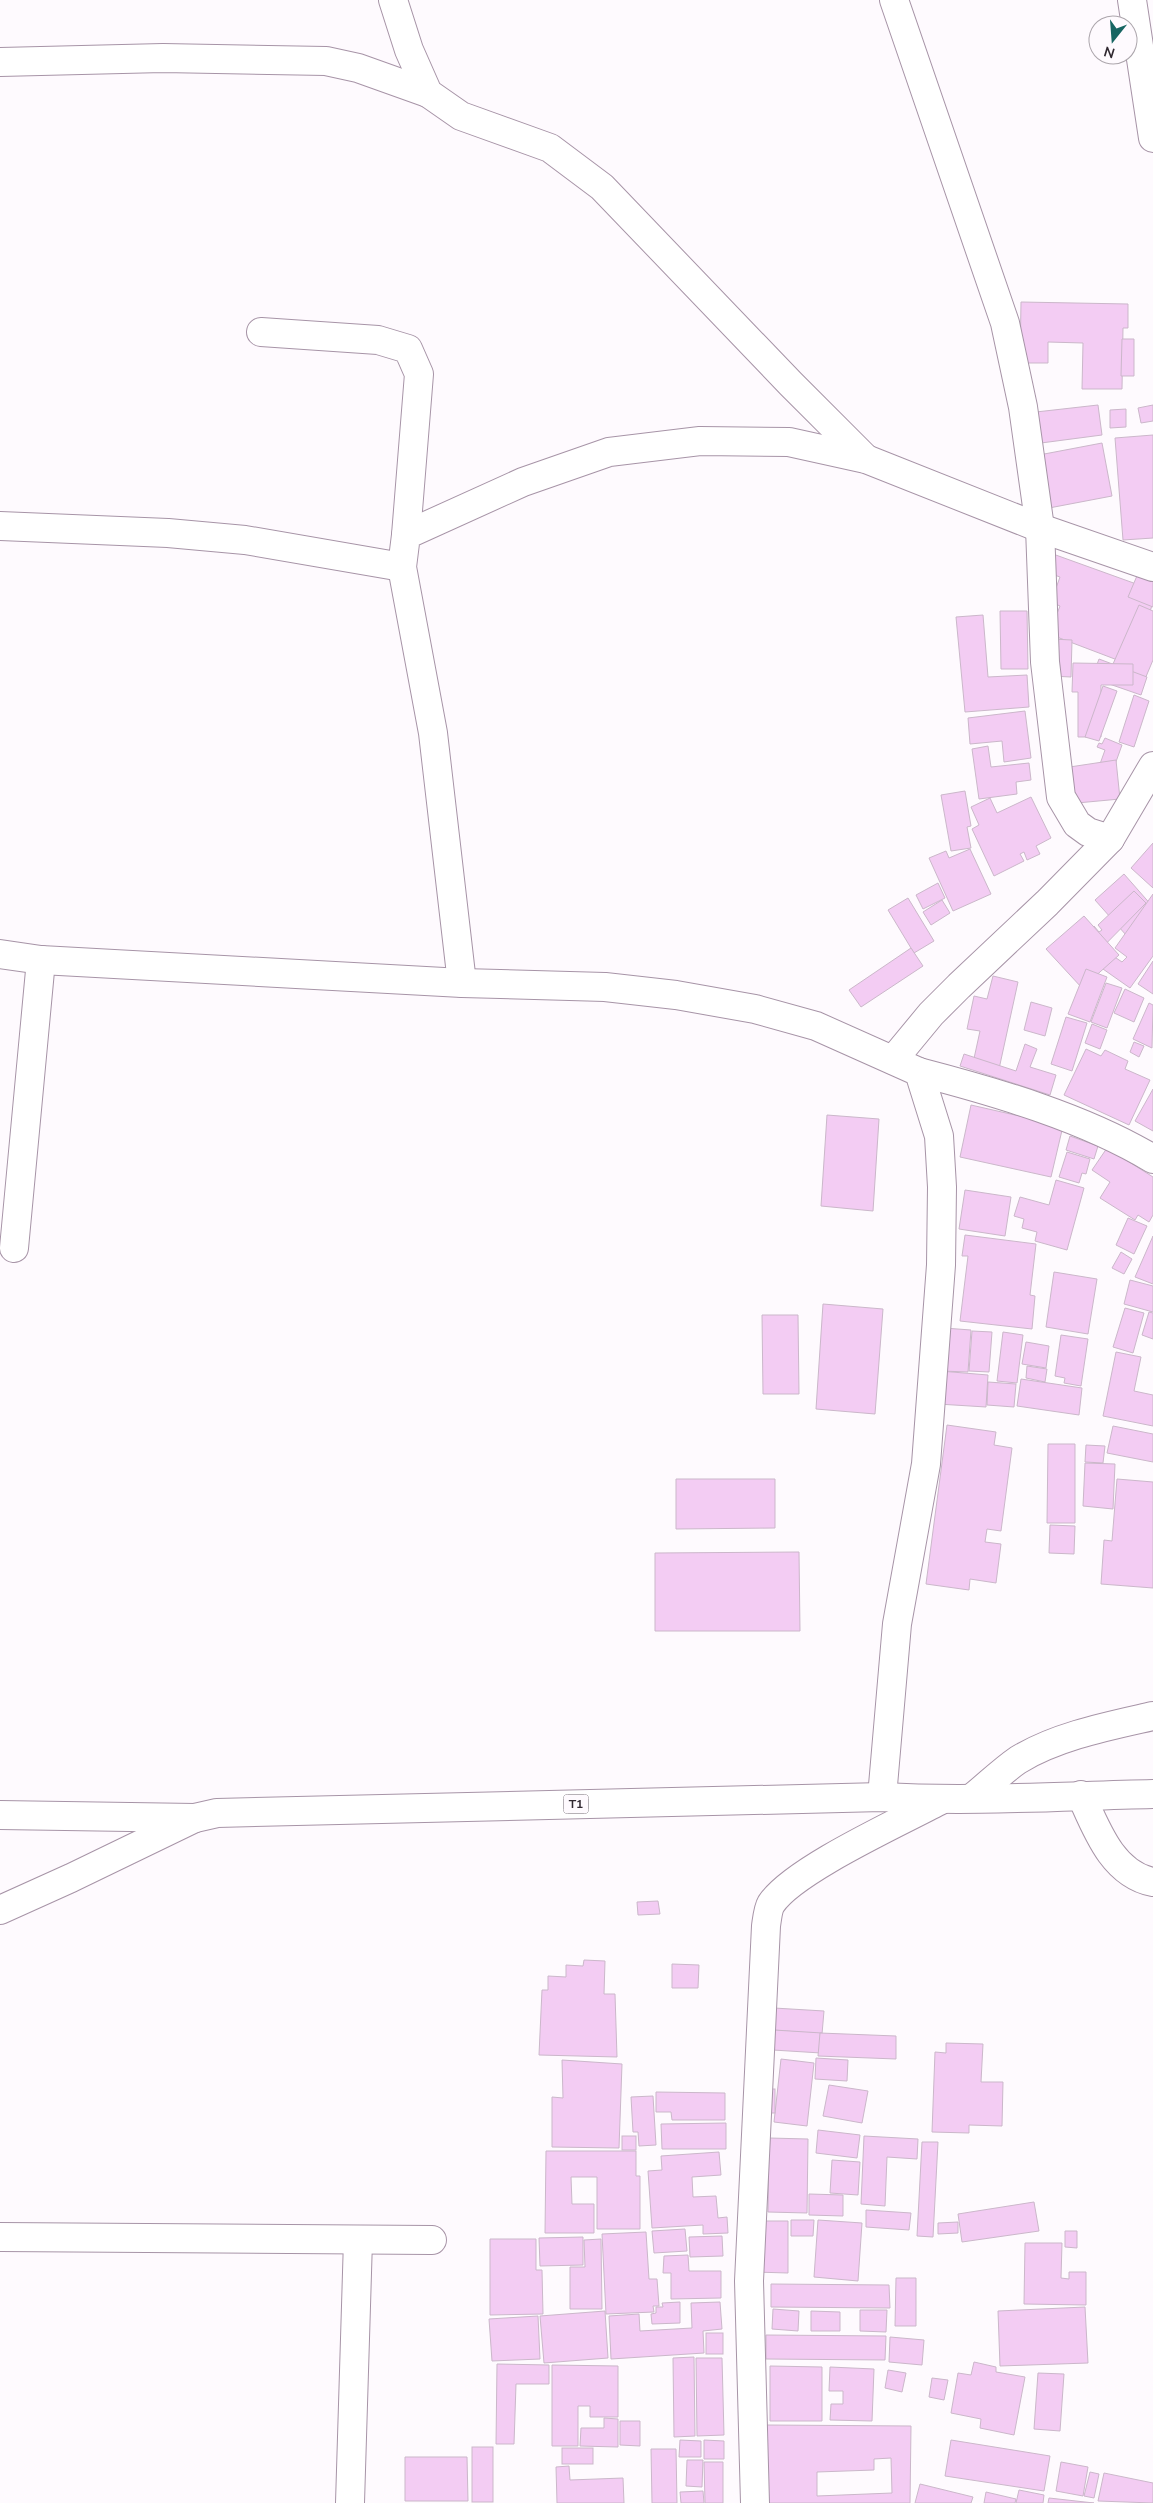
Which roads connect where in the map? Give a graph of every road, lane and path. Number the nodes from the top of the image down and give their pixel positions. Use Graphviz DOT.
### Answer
graph roads {
  1 [pos="392,0"];
  2 [pos="894,0"];
  3 [pos="1132,0"];
  4 [pos="0,62"];
  5 [pos="428,93"];
  6 [pos="1153,138"];
  7 [pos="261,332"];
  8 [pos="866,459"];
  9 [pos="0,526"];
  10 [pos="1040,528"];
  11 [pos="406,534"];
  12 [pos="402,567"];
  13 [pos="1153,567"];
  14 [pos="1153,766"];
  15 [pos="1110,839"];
  16 [pos="0,954"];
  17 [pos="41,960"];
  18 [pos="462,983"];
  19 [pos="894,1060"];
  20 [pos="919,1072"];
  21 [pos="1153,1158"];
  22 [pos="14,1248"];
  23 [pos="1153,1716"];
  24 [pos="1153,1794"];
  25 [pos="1081,1795"];
  26 [pos="882,1797"];
  27 [pos="973,1797"];
  28 [pos="941,1800"];
  29 [pos="0,1815"];
  30 [pos="195,1818"];
  31 [pos="1153,1882"];
  32 [pos="0,1910"];
  33 [pos="0,2237"];
  34 [pos="358,2240"];
  35 [pos="432,2240"];
  36 [pos="350,2503"];
  37 [pos="755,2503"];
  1 -- 5 [label="main road"];
  2 -- 10 [label="main road"];
  3 -- 6 [label="main road"];
  4 -- 5 [label="main road"];
  5 -- 8 [label="main road"];
  7 -- 11 [label="main road"];
  8 -- 10 [label="main road"];
  8 -- 11 [label="main road"];
  9 -- 12 [label="main road"];
  10 -- 13 [label="main road"];
  10 -- 15 [label="main road"];
  11 -- 12 [label="main road"];
  12 -- 18 [label="main road"];
  14 -- 15 [label="main road"];
  15 -- 19 [label="main road"];
  16 -- 17 [label="main road"];
  17 -- 18 [label="main road"];
  17 -- 22 [label="main road"];
  18 -- 19 [label="main road"];
  19 -- 20 [label="main road"];
  20 -- 21 [label="main road"];
  20 -- 26 [label="main road"];
  23 -- 27 [label="main road"];
  24 -- 25 [label="main road, T1"];
  25 -- 27 [label="main road, T1"];
  25 -- 31 [label="main road"];
  26 -- 28 [label="main road, T1"];
  26 -- 30 [label="main road, T1"];
  27 -- 28 [label="main road, T1"];
  28 -- 37 [label="main road"];
  29 -- 30 [label="main road, T1"];
  30 -- 32 [label="main road"];
  33 -- 34 [label="main road"];
  34 -- 35 [label="main road"];
  34 -- 36 [label="main road"];
}
